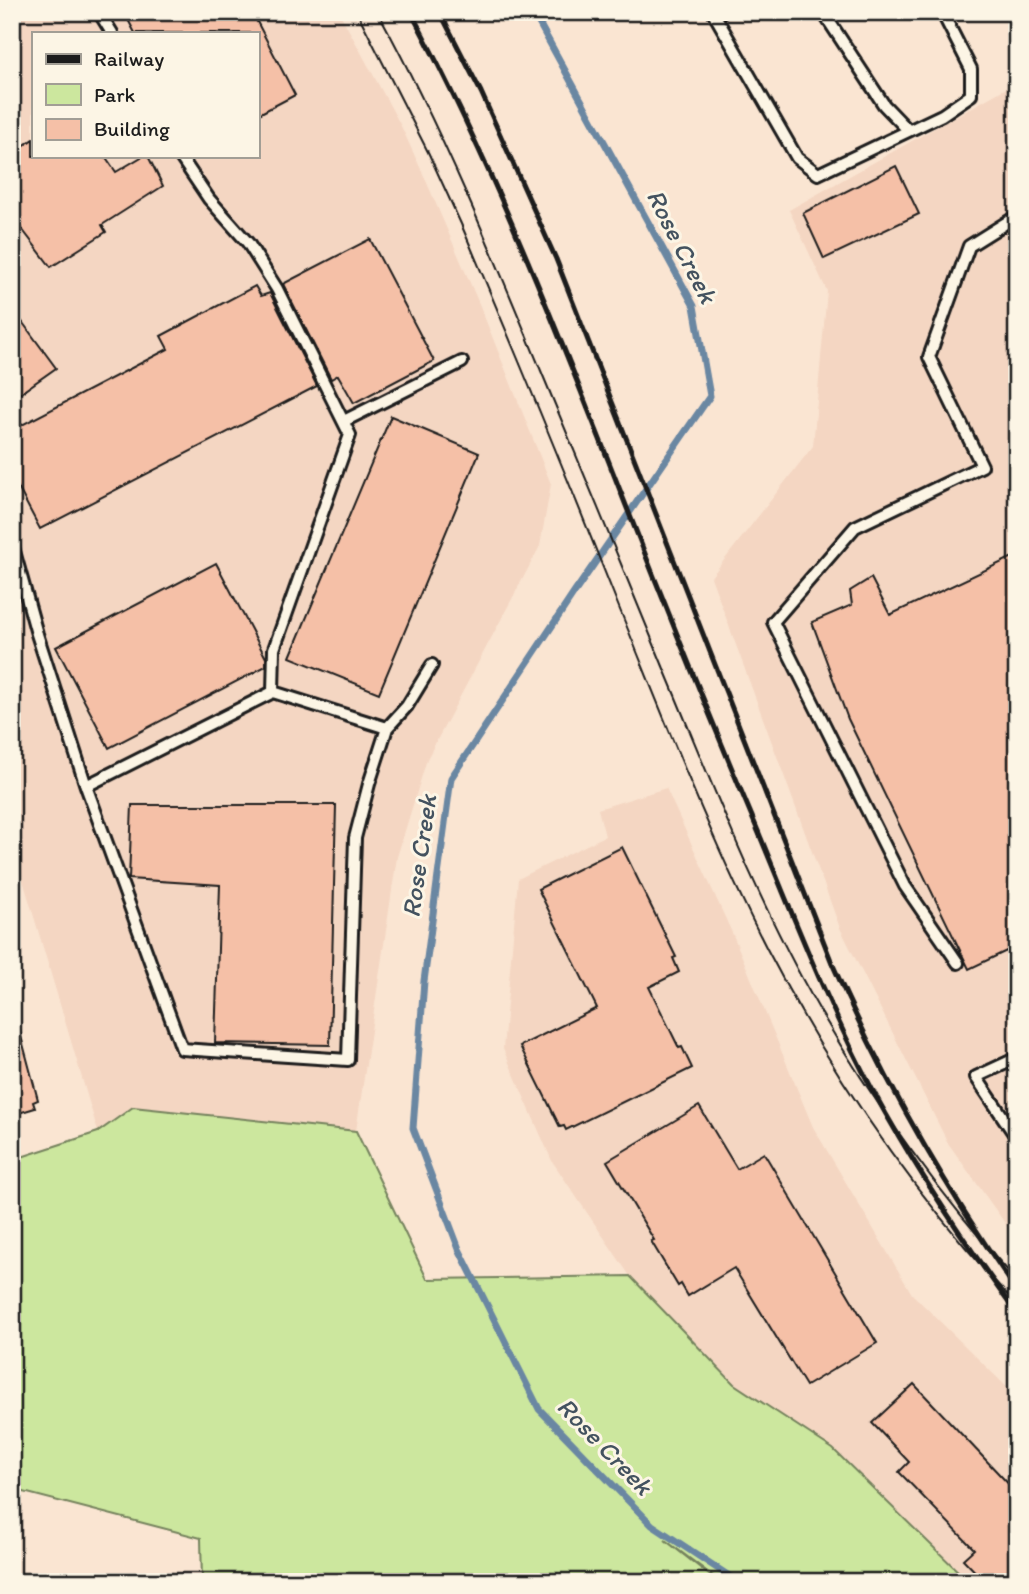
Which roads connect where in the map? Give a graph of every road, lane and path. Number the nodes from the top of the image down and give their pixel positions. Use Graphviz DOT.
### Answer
graph roads {
  1 [pos="99,12"];
  2 [pos="713,12"];
  3 [pos="823,12"];
  4 [pos="942,12"];
  5 [pos="111,32"];
  6 [pos="908,130"];
  7 [pos="181,158"];
  8 [pos="1017,216"];
  9 [pos="462,362"];
  10 [pos="344,421"];
  11 [pos="12,544"];
  12 [pos="432,665"];
  13 [pos="273,692"];
  14 [pos="387,728"];
  15 [pos="86,786"];
  16 [pos="958,963"];
  17 [pos="1017,1058"];
  18 [pos="1017,1138"];
  1 -- 5 [label="lane"];
  2 -- 6 [label="lane"];
  3 -- 6 [label="lane"];
  4 -- 6 [label="lane"];
  7 -- 10 [label="lane"];
  8 -- 16 [label="lane"];
  9 -- 10 [label="lane"];
  10 -- 13 [label="lane"];
  11 -- 15 [label="lane"];
  12 -- 14 [label="lane"];
  13 -- 14 [label="lane"];
  13 -- 15 [label="lane"];
  14 -- 15 [label="lane"];
  17 -- 18 [label="lane"];
}
